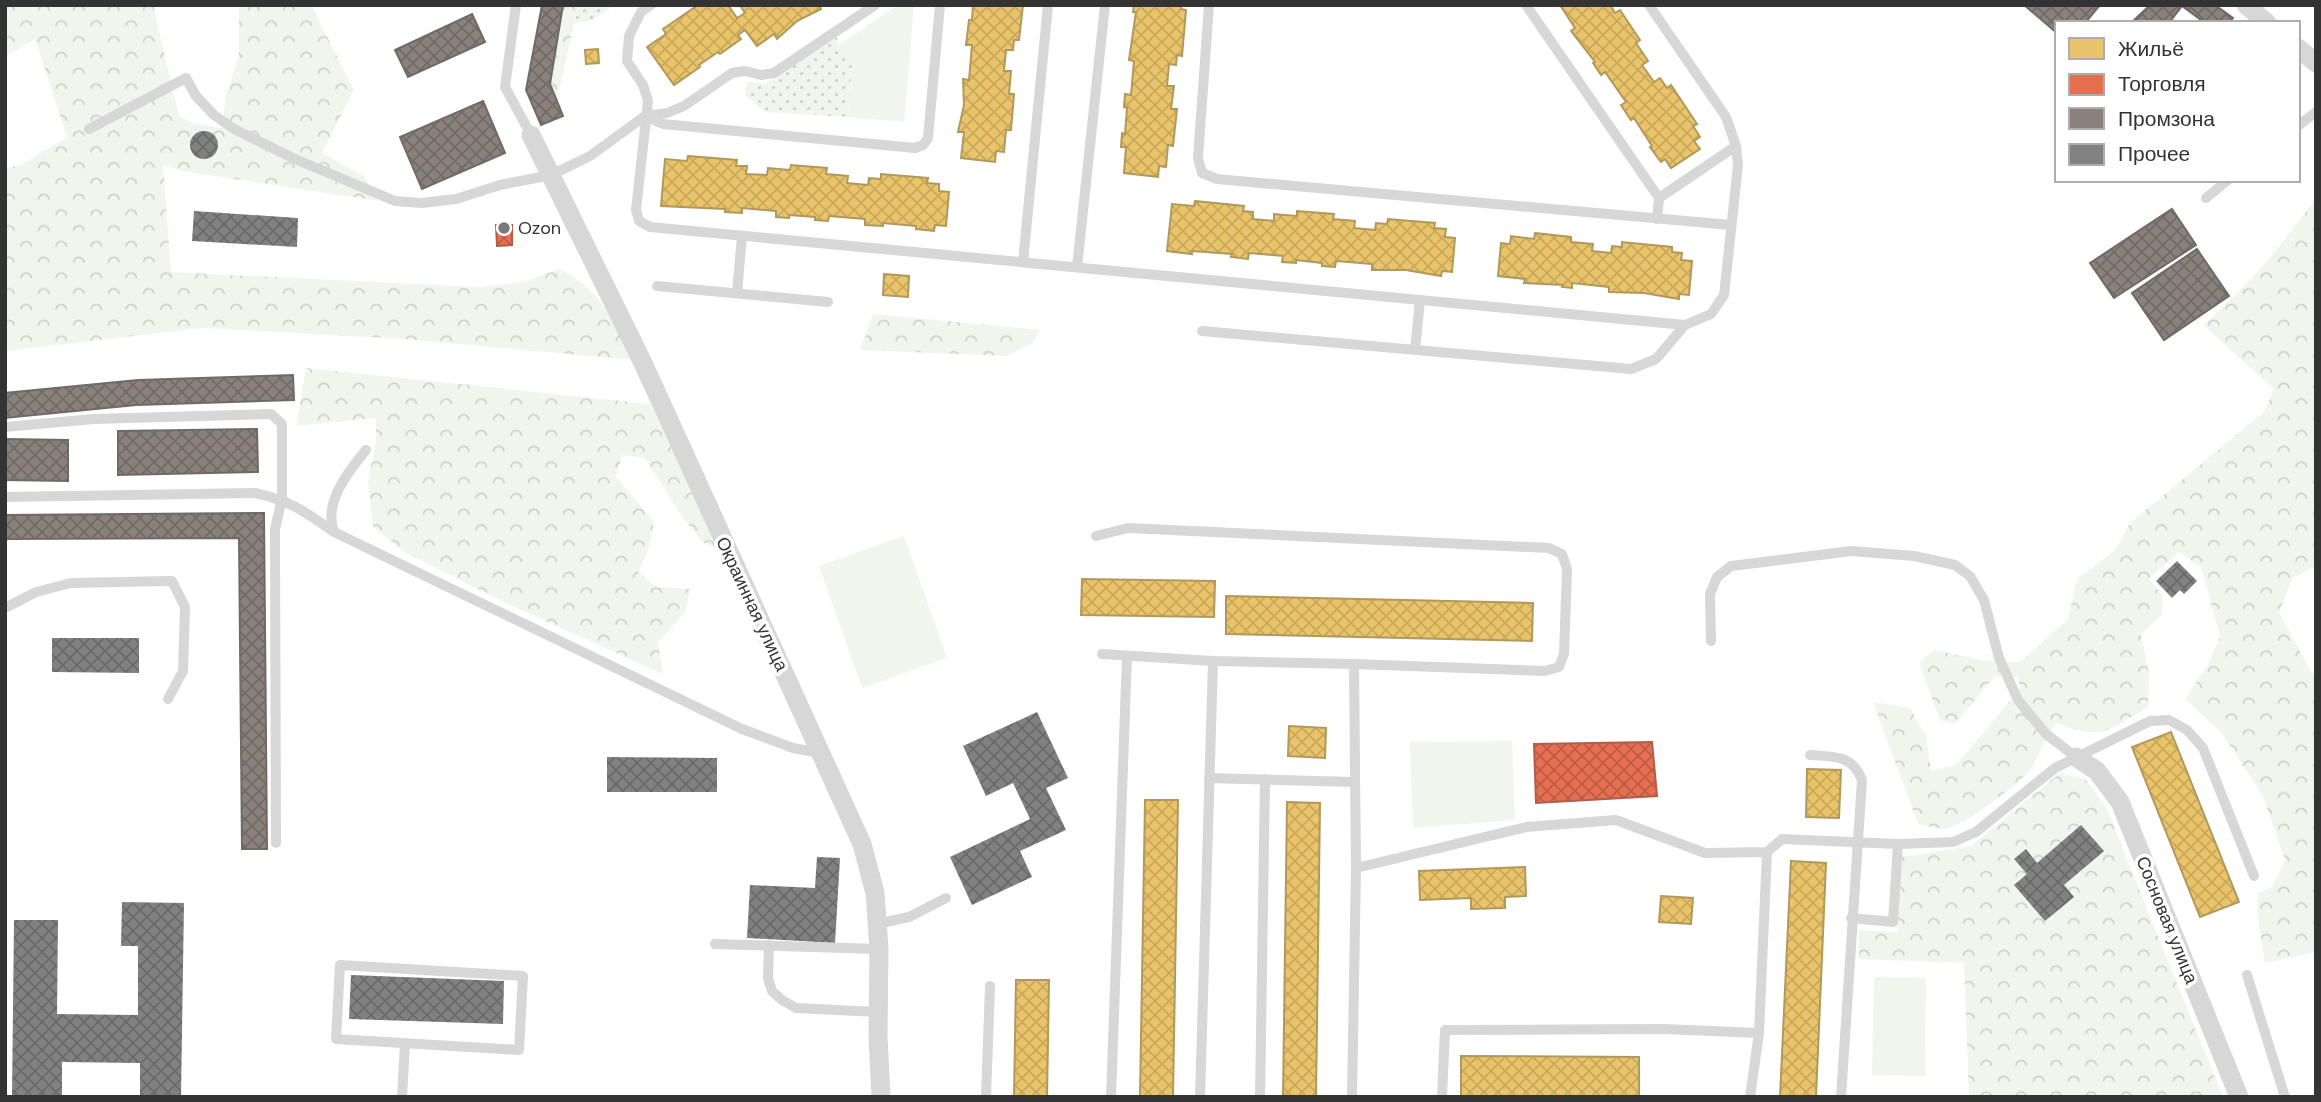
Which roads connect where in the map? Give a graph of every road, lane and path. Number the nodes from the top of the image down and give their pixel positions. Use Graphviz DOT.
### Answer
graph roads {
  1 [pos="516,5"];
  2 [pos="651,5"];
  3 [pos="875,5"];
  4 [pos="940,5"];
  5 [pos="1048,5"];
  6 [pos="1105,5"];
  7 [pos="1209,5"];
  8 [pos="1527,5"];
  9 [pos="1649,5"];
  10 [pos="2246,5"];
  11 [pos="2265,21"];
  12 [pos="2300,50"];
  13 [pos="2316,63"];
  14 [pos="2316,112"];
  15 [pos="645,116"];
  16 [pos="2300,124"];
  17 [pos="89,129"];
  18 [pos="531,135"];
  19 [pos="1736,146"];
  20 [pos="551,175"];
  21 [pos="2226,182"];
  22 [pos="1659,198"];
  23 [pos="2206,198"];
  24 [pos="1657,219"];
  25 [pos="1731,225"];
  26 [pos="742,236"];
  27 [pos="1023,262"];
  28 [pos="1077,267"];
  29 [pos="657,286"];
  30 [pos="737,293"];
  31 [pos="1420,300"];
  32 [pos="828,302"];
  33 [pos="1685,325"];
  34 [pos="1202,331"];
  35 [pos="1415,350"];
  36 [pos="5,427"];
  37 [pos="366,450"];
  38 [pos="5,497"];
  39 [pos="282,499"];
  40 [pos="334,533"];
  41 [pos="1096,536"];
  42 [pos="5,608"];
  43 [pos="1711,641"];
  44 [pos="1102,654"];
  45 [pos="1127,656"];
  46 [pos="1213,661"];
  47 [pos="1354,664"];
  48 [pos="169,699"];
  49 [pos="821,753"];
  50 [pos="1810,755"];
  51 [pos="2076,757"];
  52 [pos="1209,778"];
  53 [pos="1265,779"];
  54 [pos="1356,782"];
  55 [pos="1858,842"];
  56 [pos="276,843"];
  57 [pos="1898,844"];
  58 [pos="1767,852"];
  59 [pos="1356,869"];
  60 [pos="2254,876"];
  61 [pos="946,898"];
  62 [pos="1851,918"];
  63 [pos="877,924"];
  64 [pos="715,944"];
  65 [pos="769,945"];
  66 [pos="879,948"];
  67 [pos="2247,975"];
  68 [pos="990,986"];
  69 [pos="878,1012"];
  70 [pos="1759,1033"];
  71 [pos="405,1044"];
  72 [pos="402,1097"];
  73 [pos="881,1097"];
  74 [pos="986,1097"];
  75 [pos="1111,1097"];
  76 [pos="1200,1097"];
  77 [pos="1260,1097"];
  78 [pos="1352,1097"];
  79 [pos="1442,1097"];
  80 [pos="1750,1097"];
  81 [pos="1841,1097"];
  82 [pos="2239,1097"];
  83 [pos="2285,1097"];
  1 -- 18 [label="lane"];
  2 -- 15 [label="lane"];
  3 -- 15 [label="lane"];
  4 -- 15 [label="lane"];
  5 -- 27 [label="lane"];
  6 -- 28 [label="lane"];
  7 -- 24 [label="lane"];
  8 -- 22 [label="lane"];
  9 -- 19 [label="lane"];
  10 -- 11 [label="street"];
  12 -- 13 [label="street"];
  14 -- 16 [label="lane"];
  15 -- 20 [label="lane"];
  15 -- 26 [label="lane"];
  17 -- 20 [label="lane"];
  18 -- 20 [label="street, Окраинная улица"];
  19 -- 22 [label="lane"];
  19 -- 25 [label="lane"];
  20 -- 49 [label="street, Окраинная улица"];
  21 -- 23 [label="lane"];
  22 -- 24 [label="lane"];
  24 -- 25 [label="lane"];
  25 -- 33 [label="lane"];
  26 -- 27 [label="lane"];
  26 -- 30 [label="lane"];
  27 -- 28 [label="lane"];
  28 -- 31 [label="lane"];
  29 -- 30 [label="lane"];
  30 -- 32 [label="lane"];
  31 -- 33 [label="lane"];
  31 -- 35 [label="lane"];
  33 -- 35 [label="lane"];
  34 -- 35 [label="lane"];
  36 -- 39 [label="lane"];
  37 -- 40 [label="lane"];
  38 -- 39 [label="lane"];
  39 -- 40 [label="lane"];
  39 -- 56 [label="lane"];
  40 -- 49 [label="lane"];
  41 -- 47 [label="lane"];
  42 -- 48 [label="lane"];
  43 -- 51 [label="lane"];
  44 -- 45 [label="lane"];
  45 -- 46 [label="lane"];
  45 -- 75 [label="lane"];
  46 -- 47 [label="lane"];
  46 -- 52 [label="lane"];
  47 -- 54 [label="lane"];
  49 -- 63 [label="street, Окраинная улица"];
  50 -- 55 [label="lane"];
  51 -- 57 [label="lane"];
  51 -- 60 [label="lane"];
  51 -- 82 [label="street, Сосновая улица"];
  52 -- 53 [label="lane"];
  52 -- 76 [label="lane"];
  53 -- 54 [label="lane"];
  53 -- 77 [label="lane"];
  54 -- 59 [label="lane"];
  55 -- 57 [label="lane"];
  55 -- 58 [label="lane"];
  55 -- 62 [label="lane"];
  57 -- 62 [label="lane"];
  58 -- 59 [label="lane"];
  58 -- 70 [label="lane"];
  59 -- 78 [label="lane"];
  61 -- 63 [label="lane"];
  62 -- 81 [label="lane"];
  63 -- 66 [label="street, Окраинная улица"];
  64 -- 65 [label="lane"];
  65 -- 66 [label="lane"];
  65 -- 69 [label="lane"];
  66 -- 69 [label="street, Окраинная улица"];
  67 -- 83 [label="lane"];
  68 -- 74 [label="lane"];
  69 -- 73 [label="street, Окраинная улица"];
  70 -- 79 [label="lane"];
  70 -- 80 [label="lane"];
  71 -- 71 [label="lane"];
  71 -- 72 [label="lane"];
}
